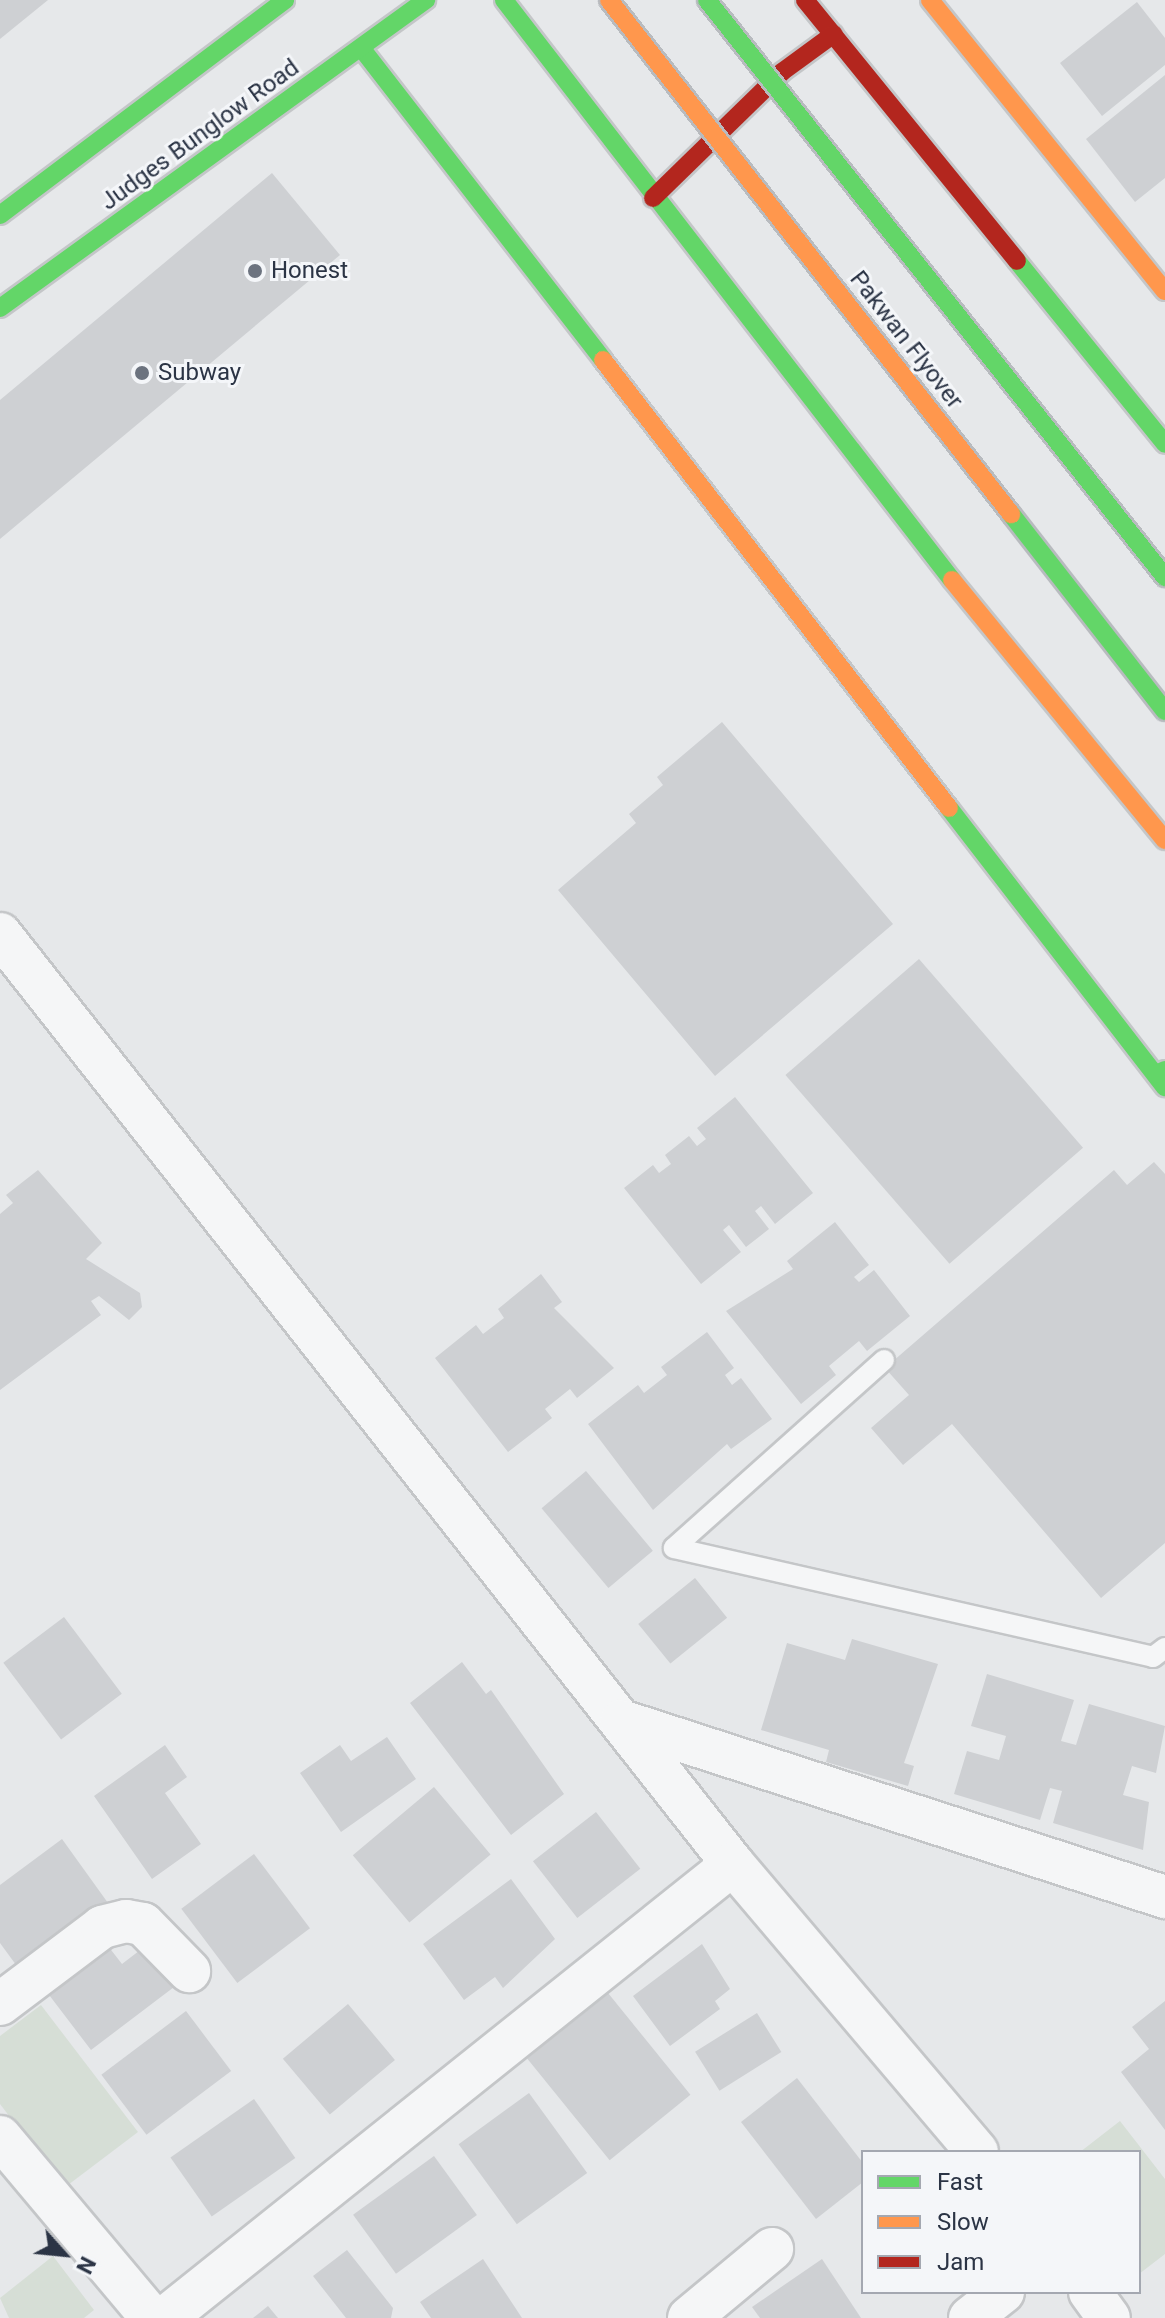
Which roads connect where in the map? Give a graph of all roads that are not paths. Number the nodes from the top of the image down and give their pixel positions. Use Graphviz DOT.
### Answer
graph roads {
  1 [pos="265,0"];
  2 [pos="285,0"];
  3 [pos="426,0"];
  4 [pos="504,0"];
  5 [pos="609,0"];
  6 [pos="707,0"];
  7 [pos="805,0"];
  8 [pos="930,0"];
  9 [pos="256,21"];
  10 [pos="834,34"];
  11 [pos="362,49"];
  12 [pos="653,198"];
  13 [pos="0,215"];
  14 [pos="1165,291"];
  15 [pos="0,308"];
  16 [pos="1165,444"];
  17 [pos="1165,577"];
  18 [pos="1165,711"];
  19 [pos="1165,840"];
  20 [pos="0,934"];
  21 [pos="1162,1077"];
  22 [pos="884,1360"];
  23 [pos="1165,1648"];
  24 [pos="621,1721"];
  25 [pos="733,1864"];
  26 [pos="1165,1897"];
  27 [pos="189,1971"];
  28 [pos="0,2004"];
  29 [pos="0,2137"];
  30 [pos="975,2150"];
  31 [pos="772,2249"];
  32 [pos="1000,2294"];
  33 [pos="1091,2294"];
  34 [pos="152,2318"];
  35 [pos="165,2318"];
  36 [pos="689,2318"];
  37 [pos="970,2318"];
  38 [pos="1109,2318"];
  1 -- 9 [label="main road"];
  2 -- 9 [label="main road"];
  3 -- 11 [label="main road, Judges Bunglow Road"];
  4 -- 12 [label="main road"];
  5 -- 18 [label="main road, Pakwan Flyover, bridge"];
  6 -- 17 [label="main road, bridge"];
  7 -- 10 [label="main road"];
  8 -- 14 [label="main road"];
  9 -- 13 [label="main road"];
  10 -- 12 [label="main road"];
  10 -- 16 [label="main road"];
  11 -- 15 [label="main road, Judges Bunglow Road"];
  11 -- 21 [label="main road"];
  12 -- 19 [label="main road"];
  20 -- 24 [label="street"];
  22 -- 23 [label="lane"];
  24 -- 25 [label="street"];
  24 -- 26 [label="street"];
  25 -- 30 [label="street"];
  25 -- 35 [label="street"];
  27 -- 28 [label="street"];
  29 -- 34 [label="street"];
  31 -- 36 [label="street"];
  32 -- 37 [label="street"];
  33 -- 38 [label="street"];
}
